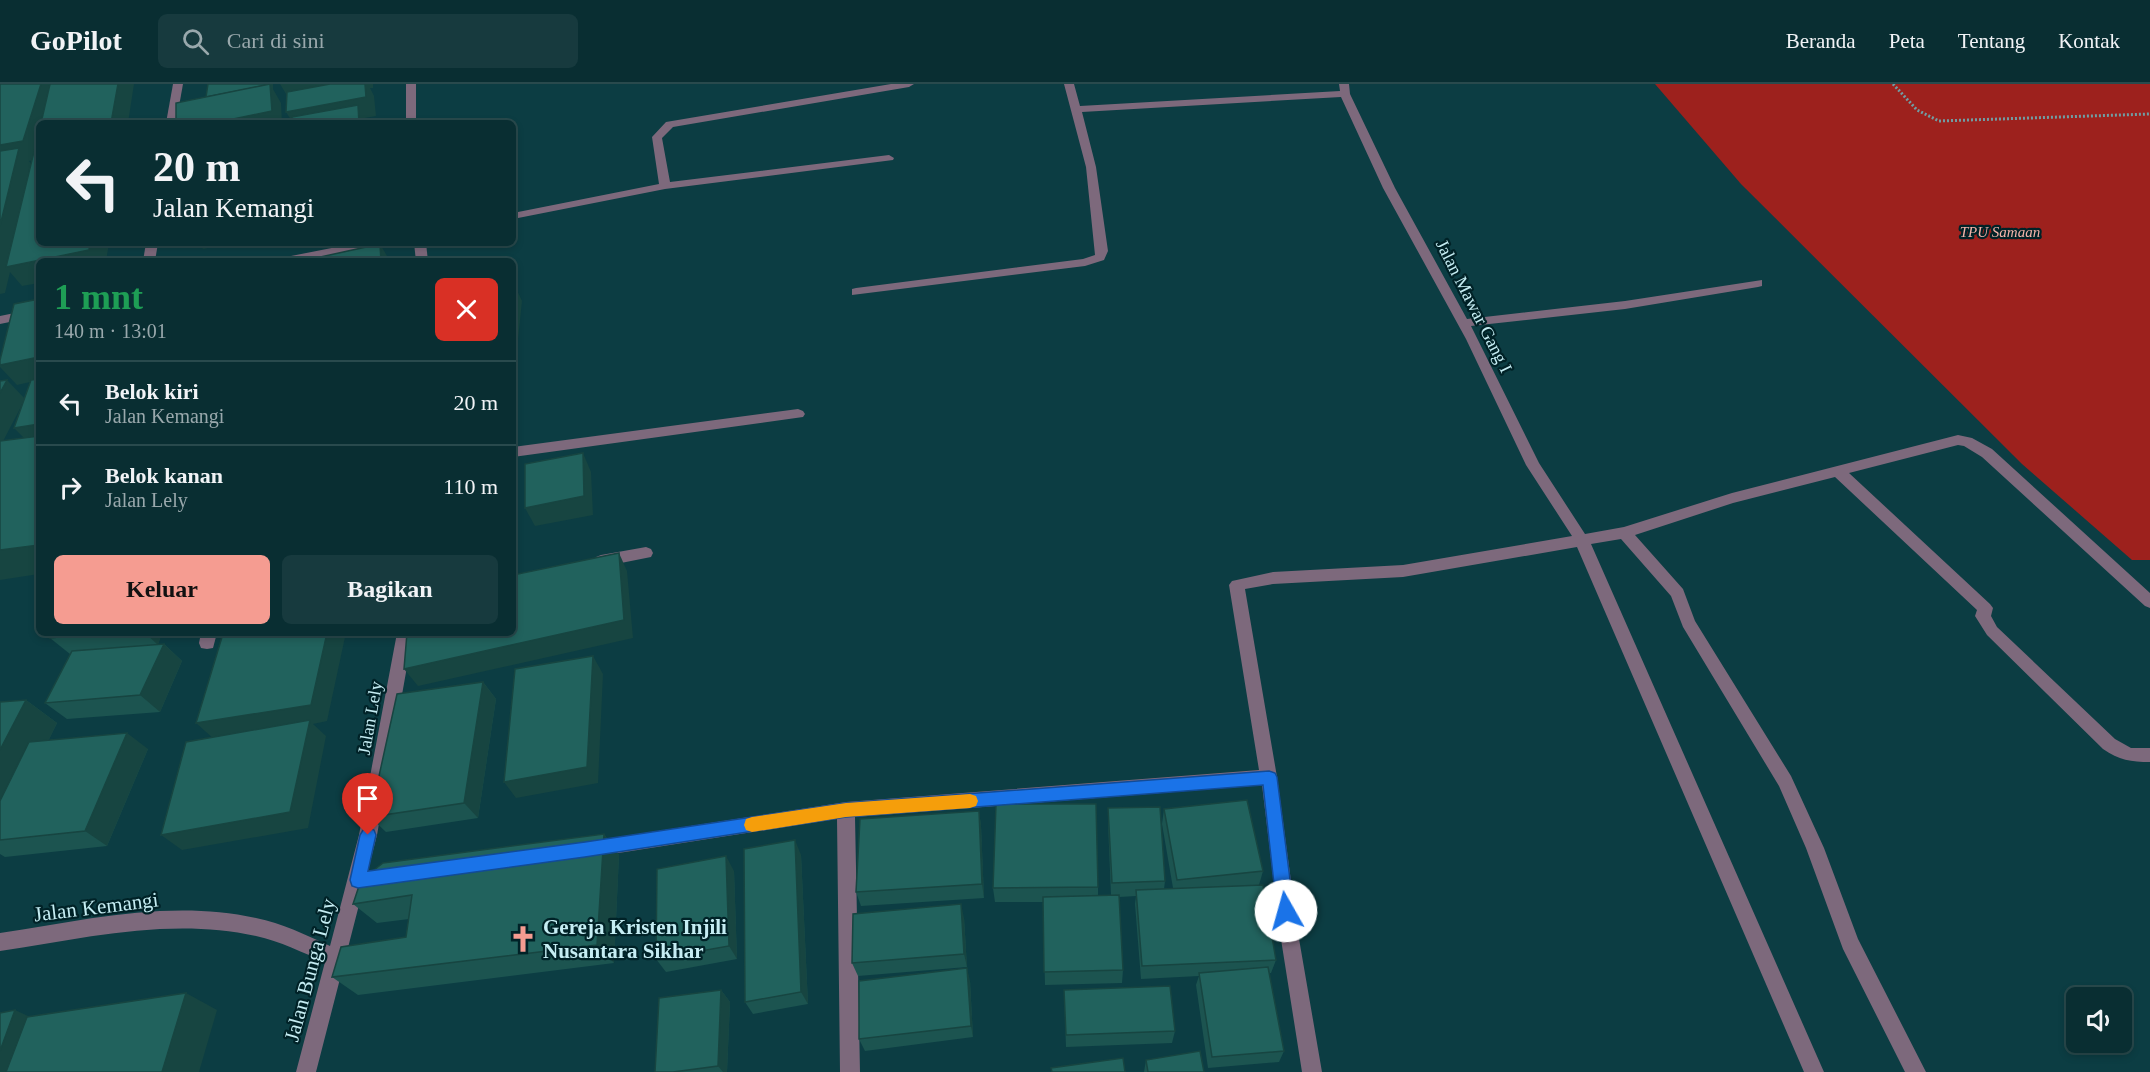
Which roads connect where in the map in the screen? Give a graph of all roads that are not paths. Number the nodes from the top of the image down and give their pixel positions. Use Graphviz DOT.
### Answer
graph roads {
  1 [pos="178,84"];
  2 [pos="411,84"];
  3 [pos="909,84"];
  4 [pos="1069,84"];
  5 [pos="1344,89"];
  6 [pos="1077,109"];
  7 [pos="172,120"];
  8 [pos="411,120"];
  9 [pos="889,158"];
  10 [pos="665,186"];
  11 [pos="516,215"];
  12 [pos="359,246"];
  13 [pos="301,258"];
  14 [pos="1758,283"];
  15 [pos="856,292"];
  16 [pos="36,313"];
  17 [pos="0,320"];
  18 [pos="1464,323"];
  19 [pos="798,414"];
  20 [pos="516,452"];
  21 [pos="1838,471"];
  22 [pos="1624,533"];
  23 [pos="1581,539"];
  24 [pos="646,553"];
  25 [pos="590,563"];
  26 [pos="2150,602"];
  27 [pos="404,636"];
  28 [pos="2150,755"];
  29 [pos="1269,777"];
  30 [pos="846,810"];
  31 [pos="574,851"];
  32 [pos="363,880"];
  33 [pos="0,942"];
  34 [pos="335,957"];
  35 [pos="306,1072"];
  36 [pos="850,1072"];
  37 [pos="1312,1072"];
  38 [pos="1814,1072"];
  39 [pos="1916,1072"];
  1 -- 7 [label="street"];
  2 -- 8 [label="street"];
  3 -- 10 [label="street"];
  4 -- 6 [label="street"];
  5 -- 6 [label="street"];
  5 -- 18 [label="street, Jalan Mawar Gang I"];
  6 -- 15 [label="street"];
  9 -- 10 [label="street"];
  10 -- 11 [label="street"];
  12 -- 13 [label="street"];
  14 -- 18 [label="street"];
  16 -- 17 [label="street"];
  18 -- 23 [label="street, Jalan Mawar Gang I"];
  19 -- 20 [label="street"];
  21 -- 22 [label="street"];
  21 -- 26 [label="street"];
  21 -- 28 [label="street"];
  22 -- 23 [label="street"];
  22 -- 39 [label="street"];
  23 -- 29 [label="street"];
  23 -- 38 [label="street, Jalan Mawar Gang I"];
  24 -- 25 [label="street"];
  27 -- 32 [label="street, Jalan Lely"];
  29 -- 30 [label="street"];
  29 -- 37 [label="street"];
  30 -- 31 [label="street"];
  30 -- 36 [label="street"];
  32 -- 34 [label="street, Jalan Bunga Lely"];
  33 -- 34 [label="street, Jalan Kemangi"];
  34 -- 35 [label="street, Jalan Bunga Lely"];
}
